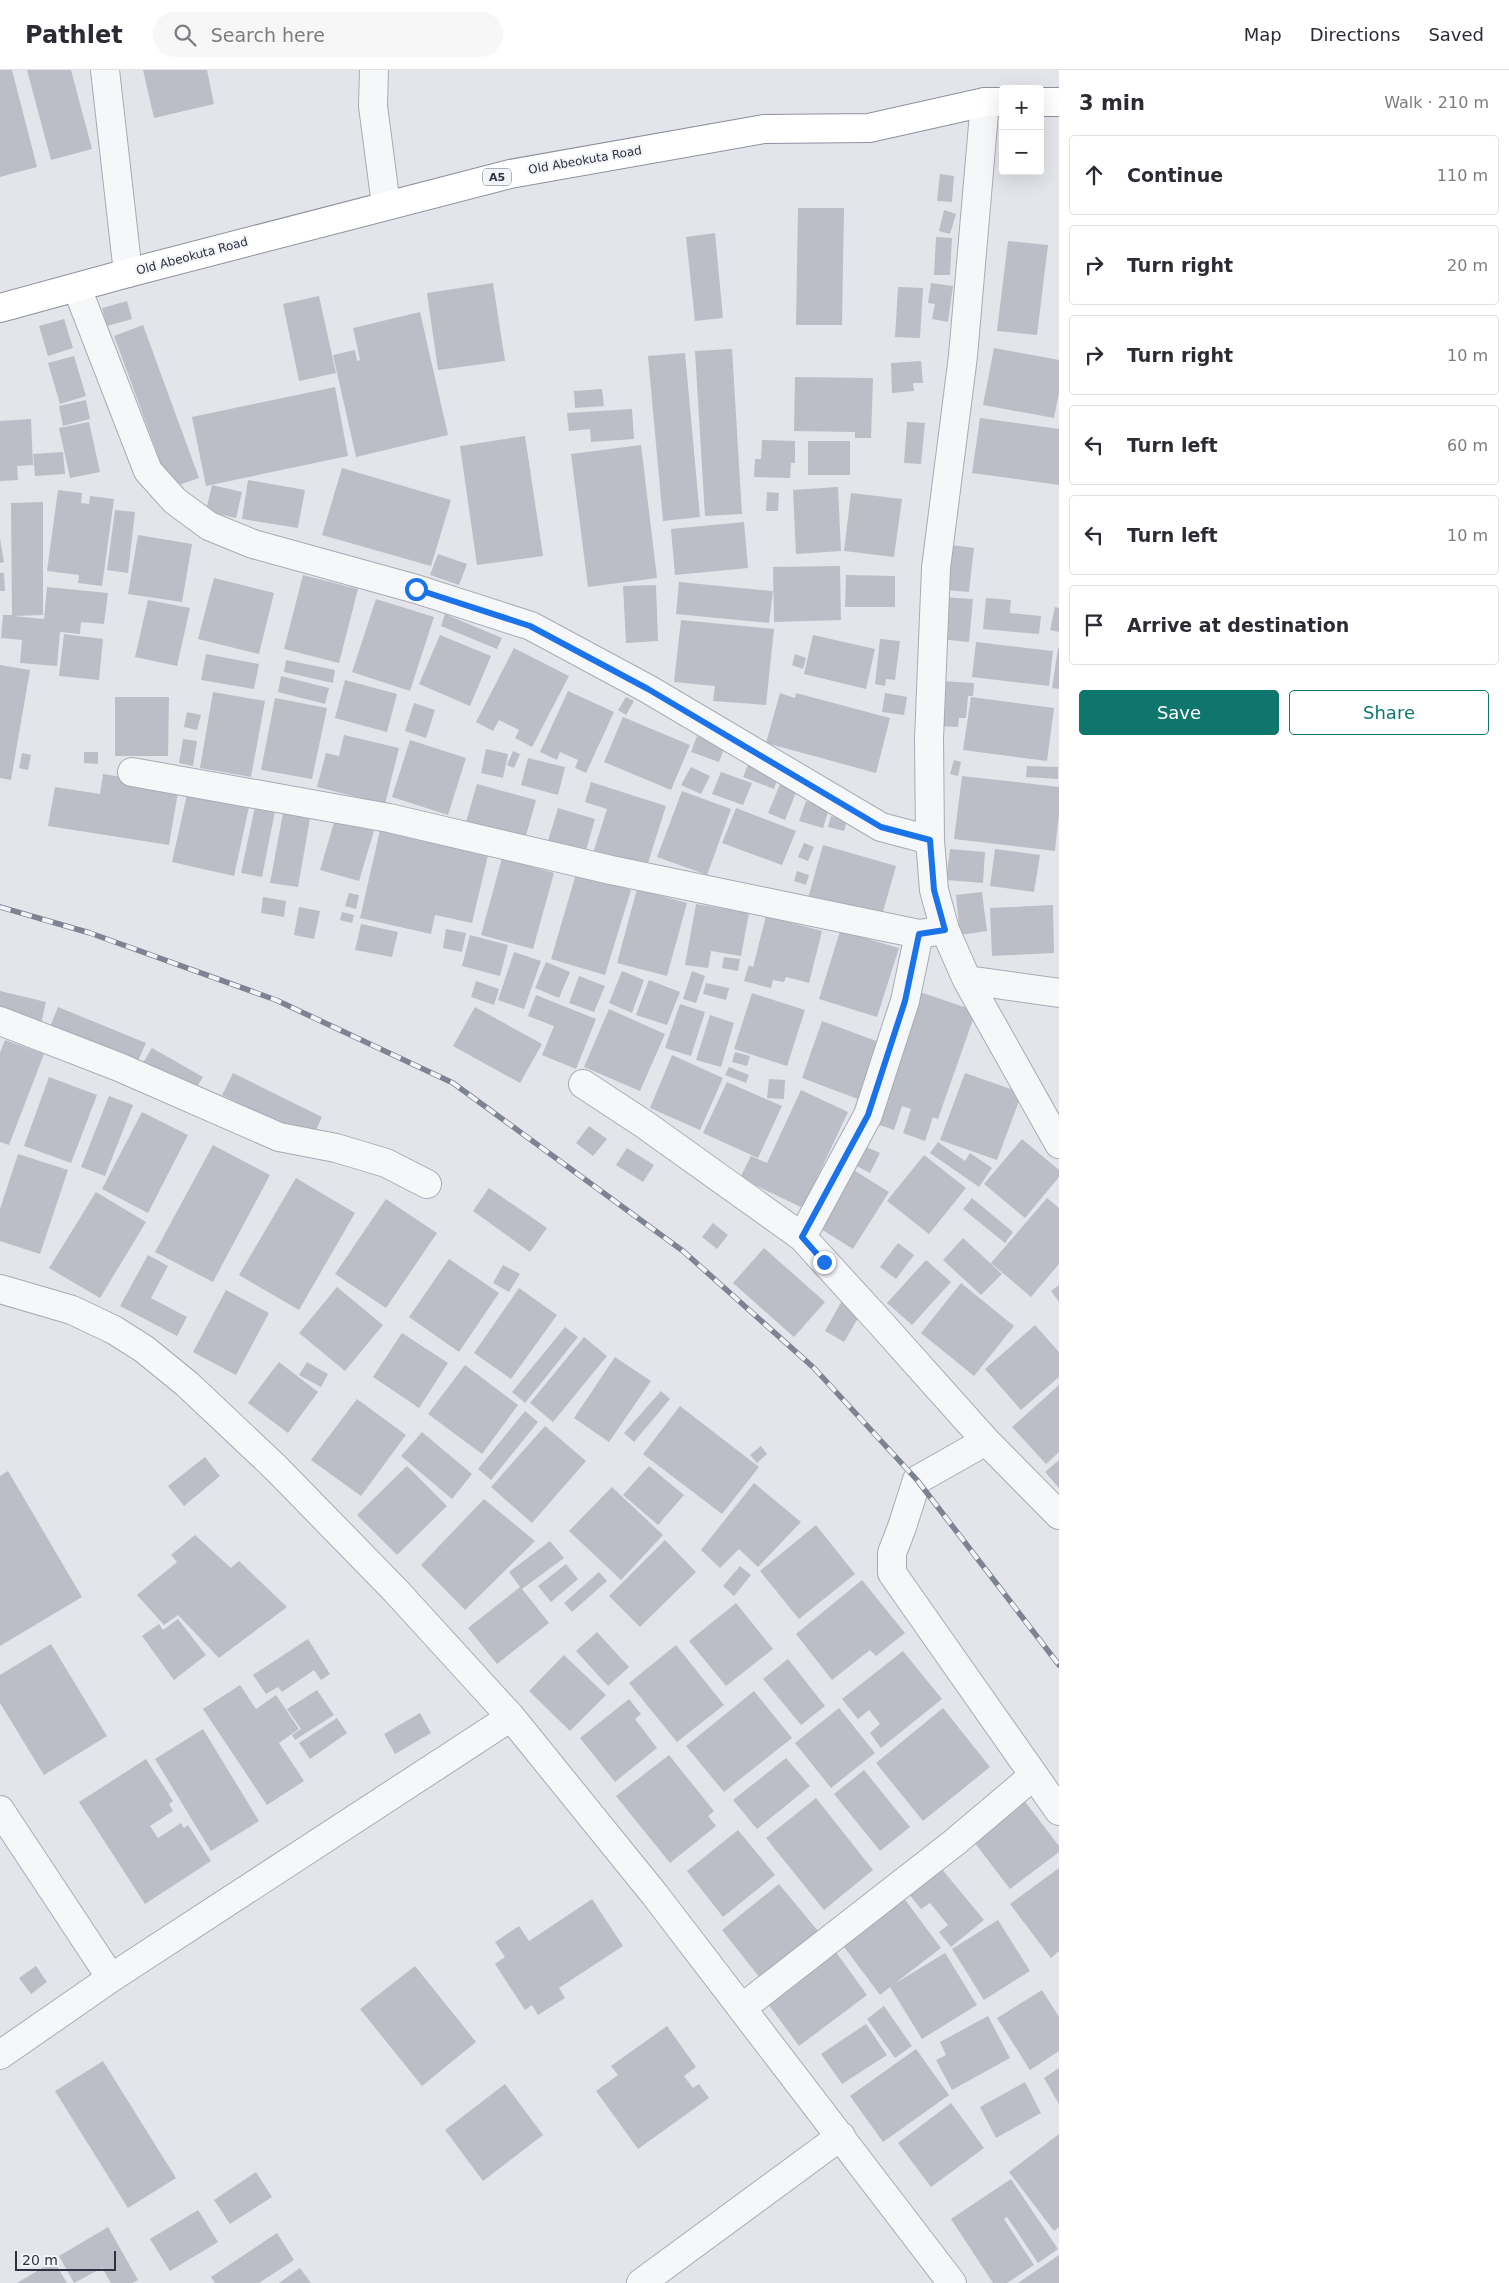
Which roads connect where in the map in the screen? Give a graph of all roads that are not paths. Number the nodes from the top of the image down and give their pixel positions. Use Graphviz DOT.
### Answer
graph roads {
  1 [pos="105,70"];
  2 [pos="374,70"];
  3 [pos="994,102"];
  4 [pos="1044,102"];
  5 [pos="1059,102"];
  6 [pos="386,205"];
  7 [pos="128,273"];
  8 [pos="77,288"];
  9 [pos="0,308"];
  10 [pos="132,772"];
  11 [pos="930,840"];
  12 [pos="932,932"];
  13 [pos="967,980"];
  14 [pos="1059,993"];
  15 [pos="0,1022"];
  16 [pos="583,1084"];
  17 [pos="1059,1144"];
  18 [pos="427,1184"];
  19 [pos="802,1237"];
  20 [pos="0,1289"];
  21 [pos="986,1441"];
  22 [pos="1059,1515"];
  23 [pos="511,1717"];
  24 [pos="1032,1776"];
  25 [pos="0,1810"];
  26 [pos="1059,1811"];
  27 [pos="111,1978"];
  28 [pos="742,2008"];
  29 [pos="0,2055"];
  30 [pos="841,2136"];
  31 [pos="641,2283"];
  32 [pos="952,2283"];
  1 -- 7 [label="street"];
  2 -- 6 [label="street"];
  3 -- 6 [label="highway, Old Abeokuta Road / A5"];
  3 -- 11 [label="street"];
  4 -- 5 [label="highway"];
  6 -- 7 [label="highway, Old Abeokuta Road / A5"];
  7 -- 8 [label="highway, Old Abeokuta Road / A5"];
  8 -- 9 [label="highway, Old Abeokuta Road / A5"];
  8 -- 11 [label="street"];
  10 -- 12 [label="street"];
  11 -- 12 [label="street"];
  12 -- 13 [label="street"];
  12 -- 19 [label="street"];
  13 -- 14 [label="street"];
  13 -- 17 [label="street"];
  15 -- 18 [label="street"];
  16 -- 19 [label="street"];
  19 -- 21 [label="street"];
  20 -- 23 [label="street"];
  21 -- 22 [label="street"];
  21 -- 24 [label="street"];
  23 -- 27 [label="street"];
  23 -- 28 [label="street"];
  24 -- 26 [label="street"];
  24 -- 28 [label="street"];
  25 -- 27 [label="street"];
  27 -- 29 [label="street"];
  28 -- 30 [label="street"];
  30 -- 31 [label="street"];
  30 -- 32 [label="street"];
}
